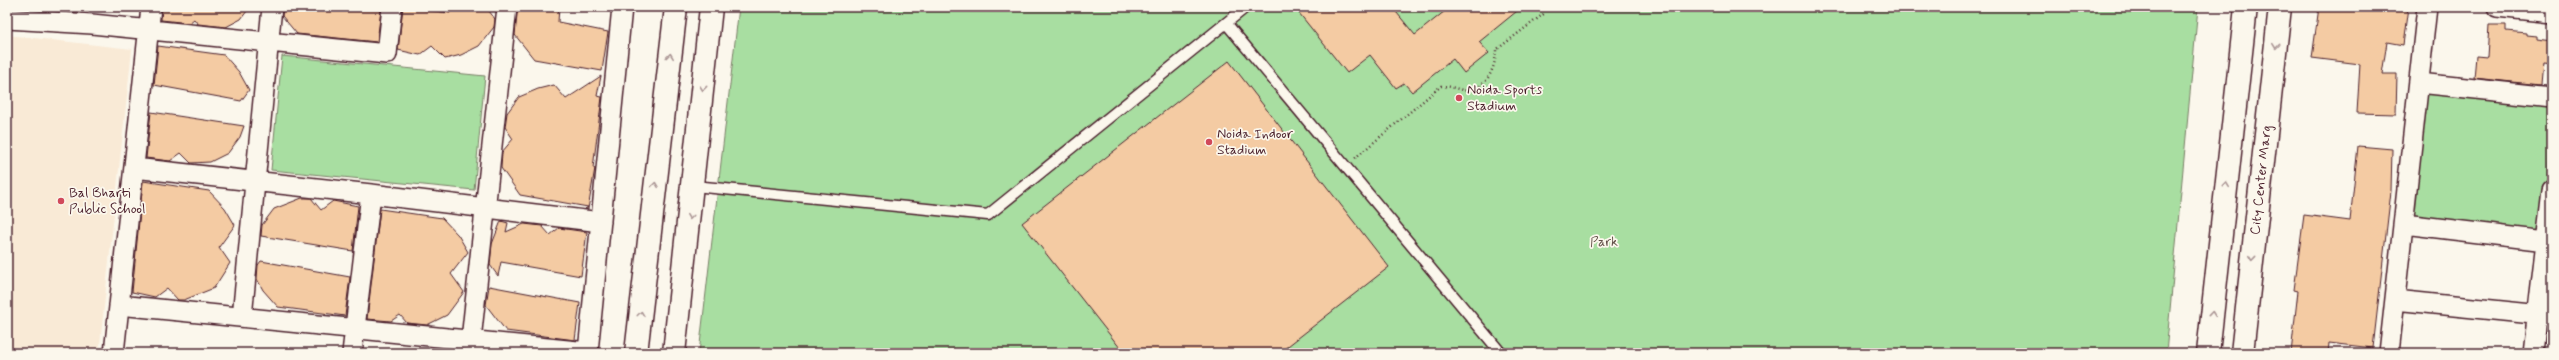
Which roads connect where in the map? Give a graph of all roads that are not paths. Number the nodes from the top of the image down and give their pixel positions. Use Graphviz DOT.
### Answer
graph roads {
  1 [pos="151,7"];
  2 [pos="272,7"];
  3 [pos="392,7"];
  4 [pos="507,7"];
  5 [pos="622,7"];
  6 [pos="676,7"];
  7 [pos="711,7"];
  8 [pos="1246,7"];
  9 [pos="2246,7"];
  10 [pos="2280,7"];
  11 [pos="2427,7"];
  12 [pos="2497,7"];
  13 [pos="2552,13"];
  14 [pos="16,15"];
  15 [pos="93,15"];
  16 [pos="1226,23"];
  17 [pos="149,30"];
  18 [pos="268,42"];
  19 [pos="2419,83"];
  20 [pos="2552,98"];
  21 [pos="134,168"];
  22 [pos="256,182"];
  23 [pos="694,186"];
  24 [pos="2552,190"];
  25 [pos="371,194"];
  26 [pos="485,208"];
  27 [pos="601,222"];
  28 [pos="2404,224"];
  29 [pos="2546,241"];
  30 [pos="2395,300"];
  31 [pos="119,305"];
  32 [pos="2545,316"];
  33 [pos="242,317"];
  34 [pos="355,328"];
  35 [pos="471,340"];
  36 [pos="114,353"];
  37 [pos="352,353"];
  38 [pos="636,353"];
  39 [pos="674,353"];
  40 [pos="1501,353"];
  41 [pos="2208,353"];
  42 [pos="2242,353"];
  43 [pos="2389,353"];
  44 [pos="2533,353"];
  1 -- 17 [label="street"];
  2 -- 18 [label="street"];
  3 -- 18 [label="street"];
  4 -- 26 [label="street"];
  5 -- 27 [label="street"];
  38 -- 6 [label="main road, one-way"];
  7 -- 23 [label="main road, one-way"];
  8 -- 16 [label="lane"];
  41 -- 9 [label="main road, one-way"];
  10 -- 42 [label="main road, City Center Marg, one-way"];
  11 -- 19 [label="street"];
  12 -- 13 [label="street"];
  14 -- 15 [label="street"];
  15 -- 17 [label="street"];
  16 -- 23 [label="lane"];
  16 -- 40 [label="lane"];
  17 -- 18 [label="street"];
  17 -- 21 [label="street"];
  18 -- 22 [label="street"];
  19 -- 20 [label="street"];
  19 -- 28 [label="street"];
  21 -- 22 [label="street"];
  21 -- 31 [label="street"];
  22 -- 25 [label="street"];
  22 -- 33 [label="street"];
  23 -- 39 [label="main road, one-way"];
  24 -- 29 [label="street"];
  25 -- 26 [label="street"];
  25 -- 34 [label="street"];
  26 -- 27 [label="street"];
  26 -- 35 [label="street"];
  27 -- 35 [label="street"];
  28 -- 29 [label="street"];
  28 -- 30 [label="street"];
  29 -- 32 [label="street"];
  30 -- 32 [label="street"];
  30 -- 43 [label="street"];
  31 -- 33 [label="street"];
  31 -- 36 [label="street"];
  32 -- 44 [label="street"];
  33 -- 34 [label="street"];
  34 -- 35 [label="street"];
  34 -- 37 [label="street"];
}
